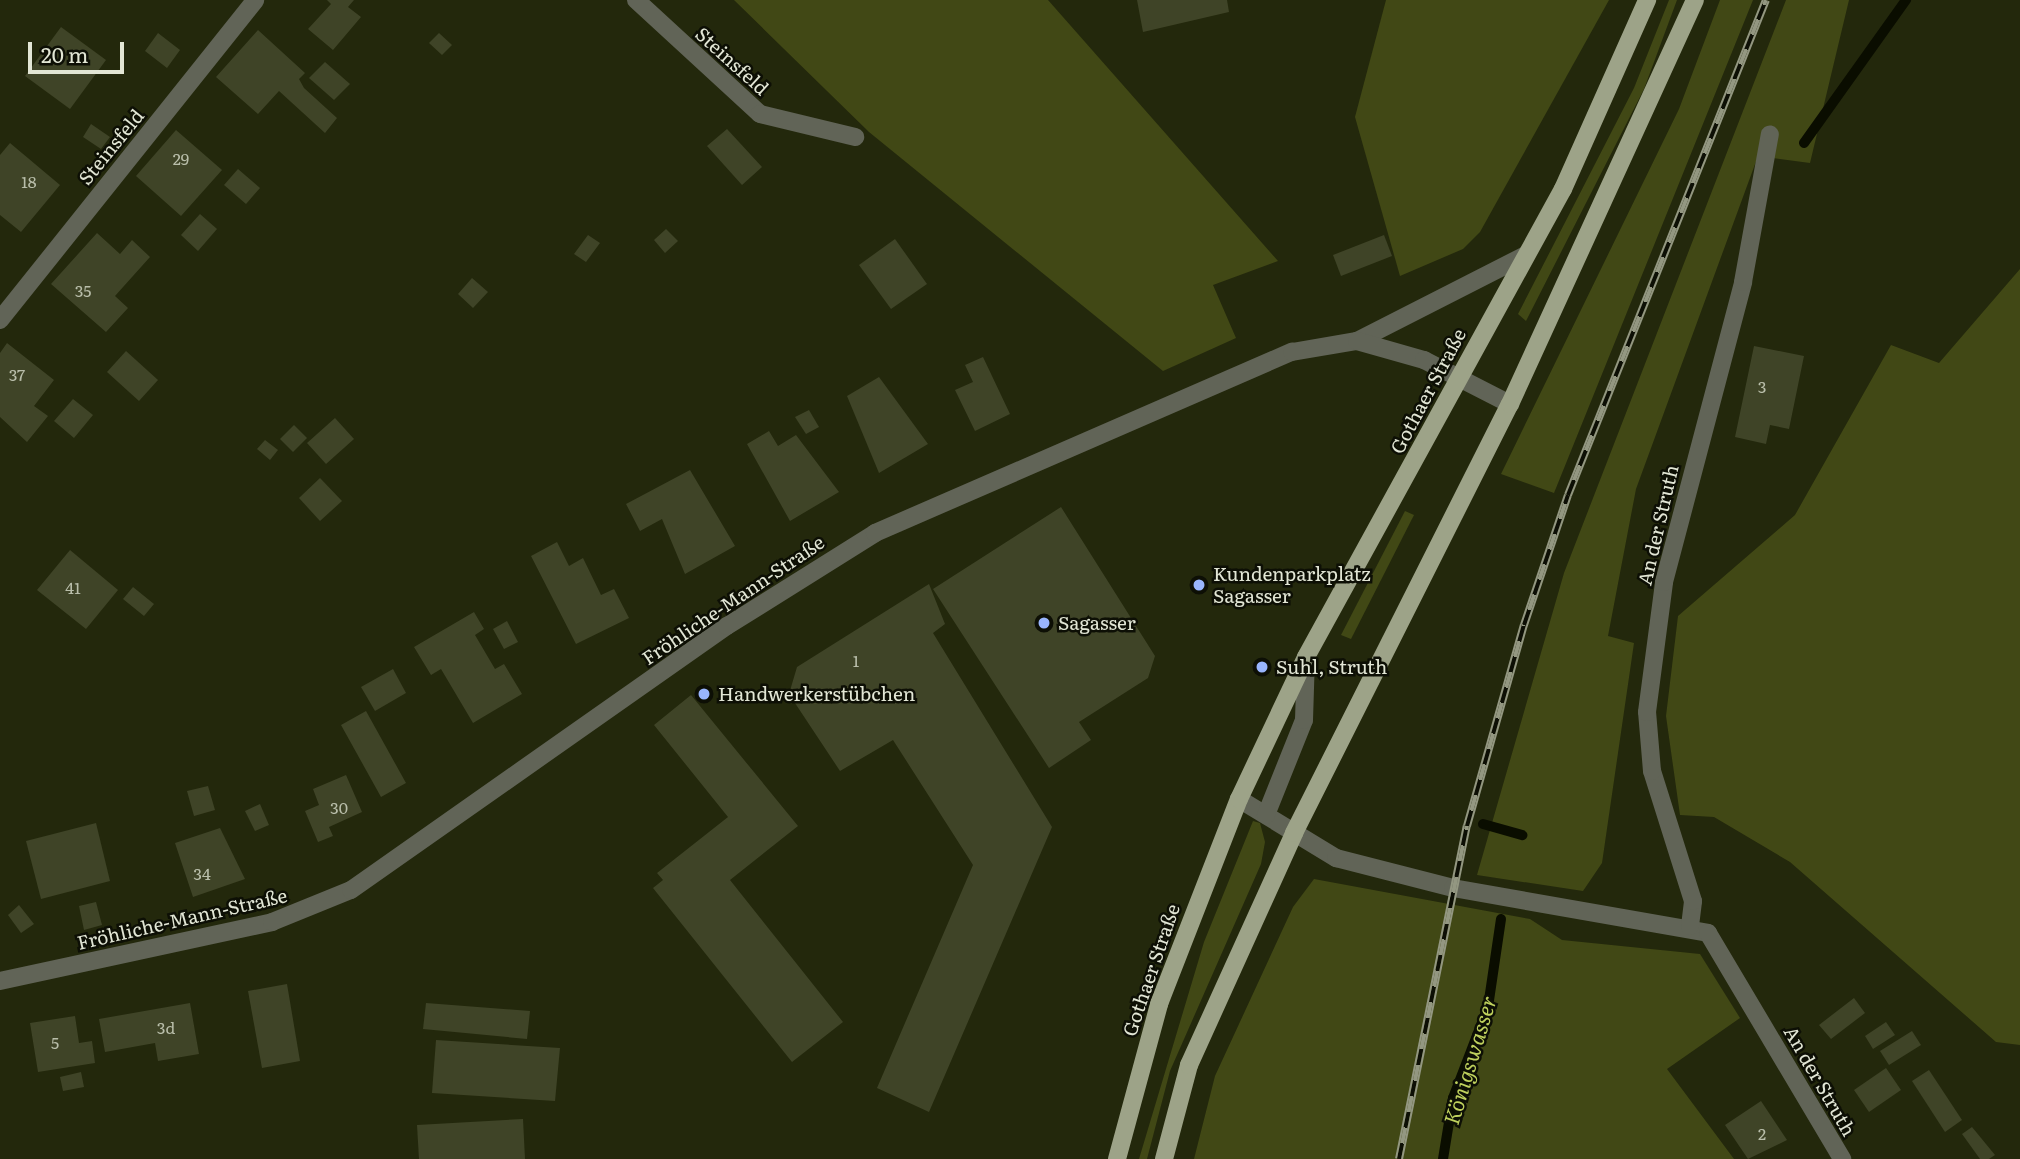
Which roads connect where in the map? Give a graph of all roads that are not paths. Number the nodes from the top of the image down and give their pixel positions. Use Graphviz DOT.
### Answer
graph roads {
  1 [pos="255,0"];
  2 [pos="635,0"];
  3 [pos="1647,0"];
  4 [pos="1695,0"];
  5 [pos="1770,134"];
  6 [pos="855,137"];
  7 [pos="1526,255"];
  8 [pos="0,320"];
  9 [pos="1357,341"];
  10 [pos="1458,377"];
  11 [pos="1510,404"];
  12 [pos="1306,657"];
  13 [pos="1239,799"];
  14 [pos="1266,815"];
  15 [pos="1294,833"];
  16 [pos="1690,926"];
  17 [pos="0,981"];
  18 [pos="1117,1159"];
  19 [pos="1164,1159"];
  20 [pos="1842,1159"];
  1 -- 8 [label="street, Steinsfeld"];
  2 -- 6 [label="street, Steinsfeld"];
  3 -- 7 [label="main road, Gothaer Straße"];
  4 -- 11 [label="main road"];
  5 -- 16 [label="street, An der Struth"];
  7 -- 9 [label="street"];
  7 -- 10 [label="main road, Gothaer Straße"];
  9 -- 10 [label="street, Fröhliche-Mann-Straße"];
  9 -- 17 [label="street, Fröhliche-Mann-Straße"];
  10 -- 11 [label="street, Fröhliche-Mann-Straße"];
  10 -- 12 [label="main road, Gothaer Straße"];
  11 -- 15 [label="main road"];
  12 -- 13 [label="main road, Gothaer Straße"];
  12 -- 14 [label="street"];
  13 -- 14 [label="street"];
  13 -- 18 [label="main road, Gothaer Straße"];
  14 -- 15 [label="street"];
  15 -- 16 [label="street, An der Struth"];
  15 -- 19 [label="main road"];
  16 -- 20 [label="street, An der Struth"];
}
